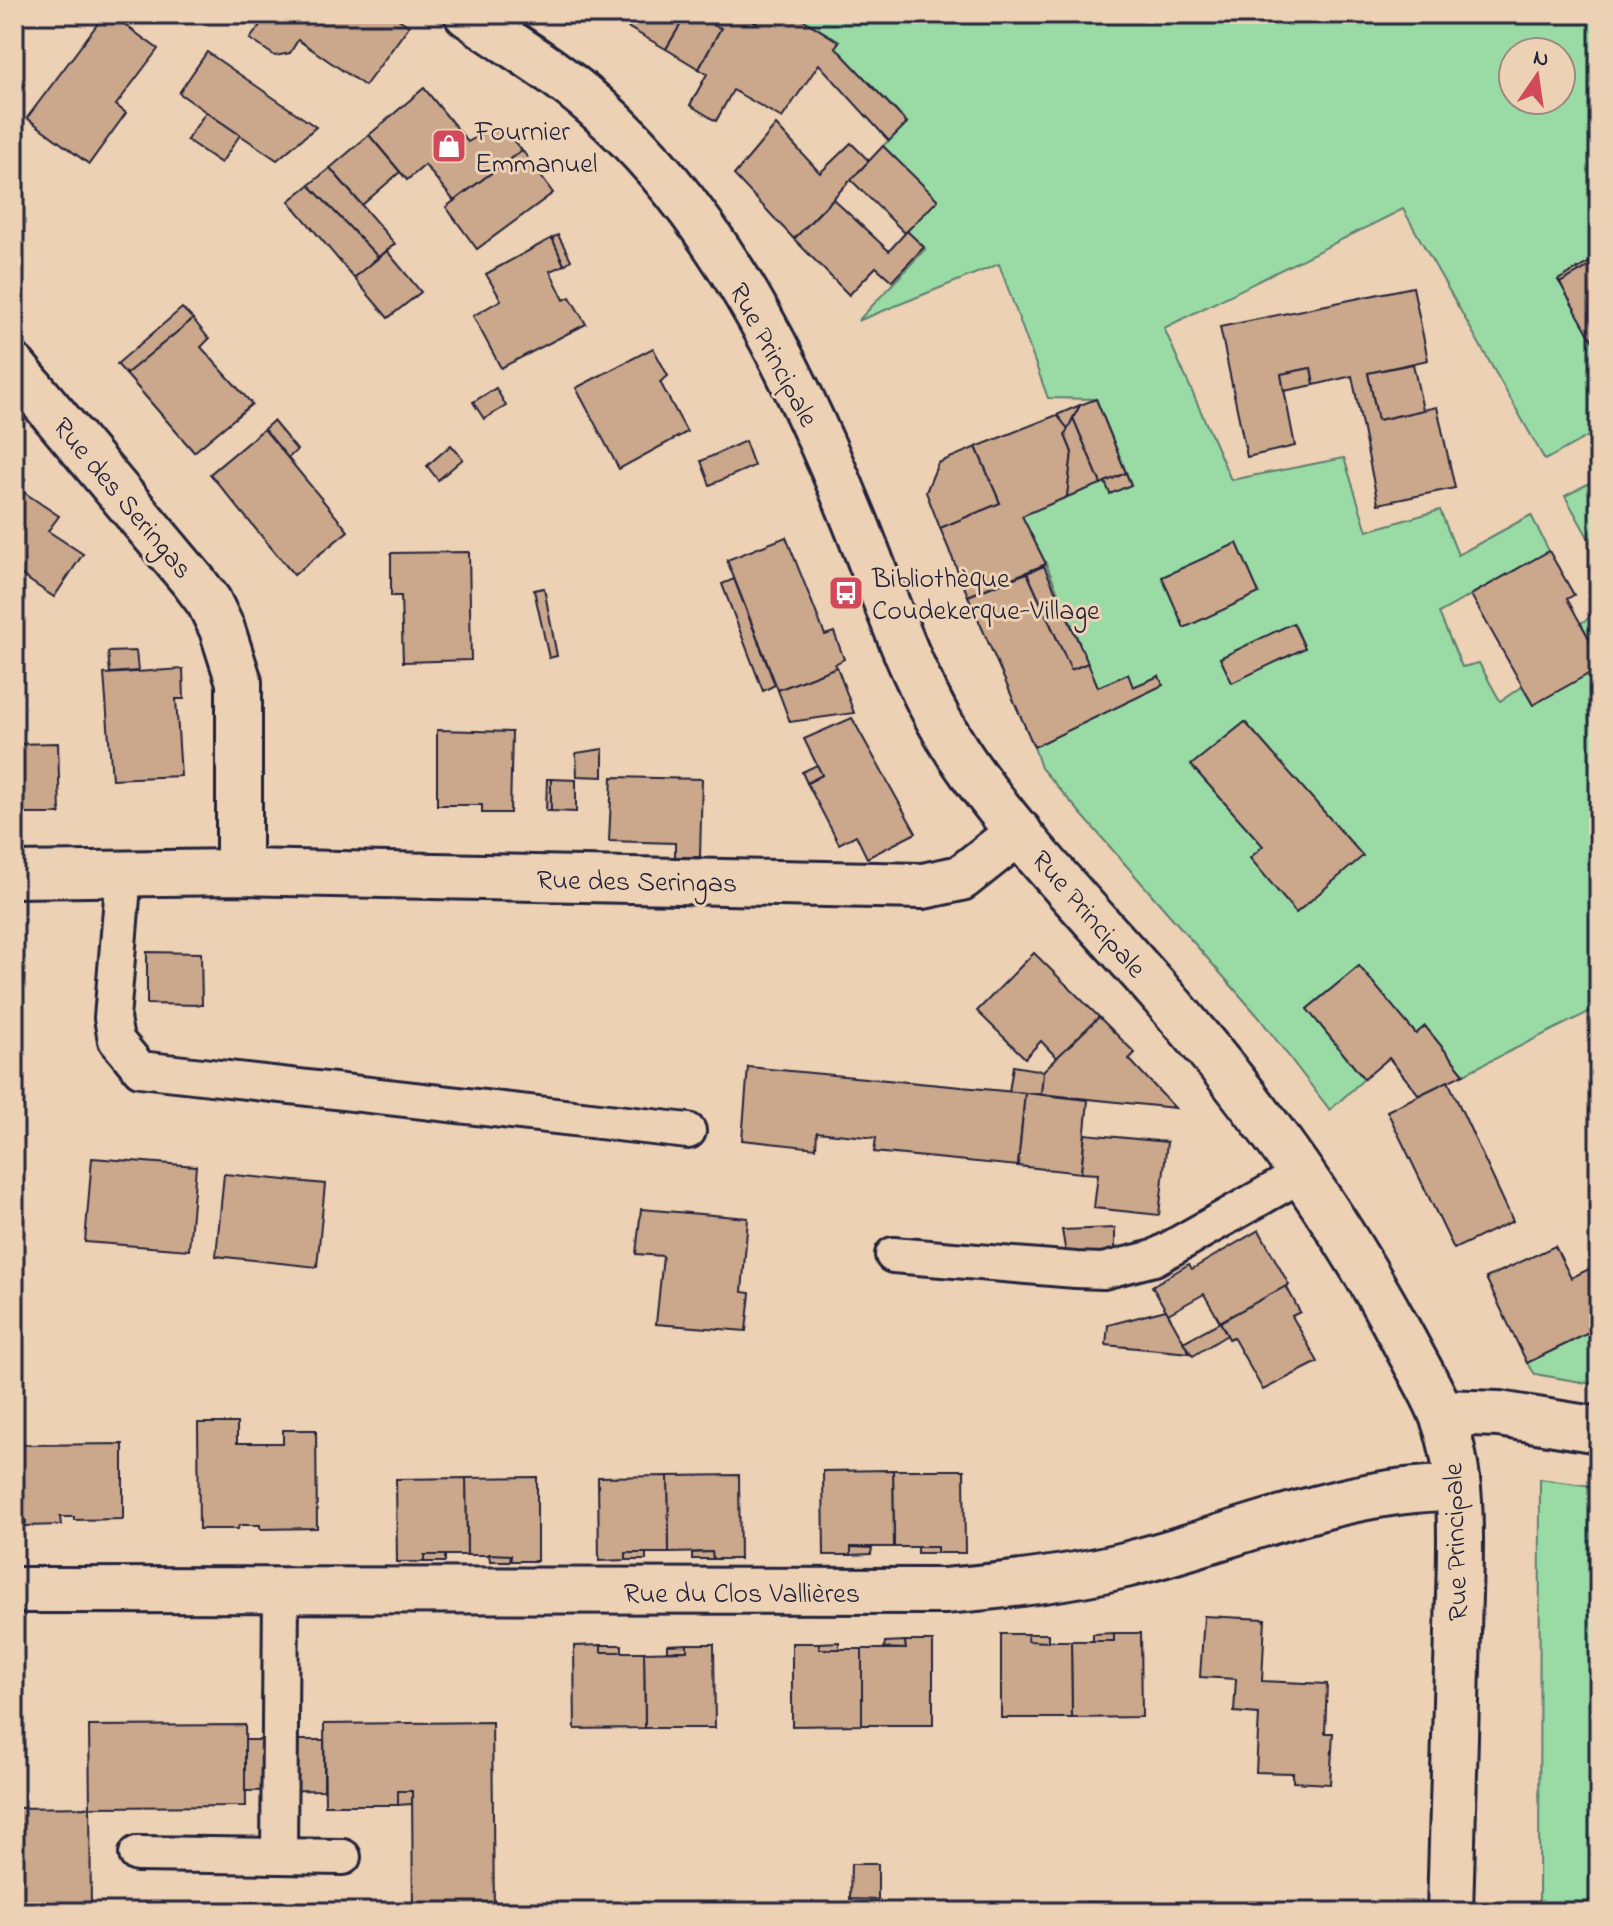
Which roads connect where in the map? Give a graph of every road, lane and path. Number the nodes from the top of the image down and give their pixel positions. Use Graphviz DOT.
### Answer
graph roads {
  1 [pos="474,16"];
  2 [pos="14,367"];
  3 [pos="1019,832"];
  4 [pos="239,872"];
  5 [pos="124,873"];
  6 [pos="14,875"];
  7 [pos="688,1131"];
  8 [pos="1302,1174"];
  9 [pos="893,1255"];
  10 [pos="1441,1412"];
  11 [pos="1599,1430"];
  12 [pos="1457,1488"];
  13 [pos="14,1590"];
  14 [pos="281,1591"];
  15 [pos="137,1854"];
  16 [pos="279,1856"];
  17 [pos="343,1857"];
  18 [pos="1450,1912"];
  1 -- 3 [label="street, Rue Principale"];
  2 -- 4 [label="street, Rue des Seringas"];
  3 -- 4 [label="street, Rue des Seringas"];
  3 -- 8 [label="street, Rue Principale"];
  4 -- 5 [label="street, Rue des Seringas"];
  5 -- 6 [label="street, Rue des Seringas"];
  5 -- 7 [label="lane"];
  8 -- 9 [label="lane"];
  8 -- 10 [label="street, Rue Principale"];
  10 -- 11 [label="street"];
  10 -- 12 [label="street, Rue Principale"];
  12 -- 14 [label="street, Rue du Clos Vallières"];
  12 -- 18 [label="street, Rue Principale"];
  13 -- 14 [label="street, Rue du Clos Vallières"];
  14 -- 16 [label="lane"];
  15 -- 16 [label="lane"];
  16 -- 17 [label="lane"];
}
